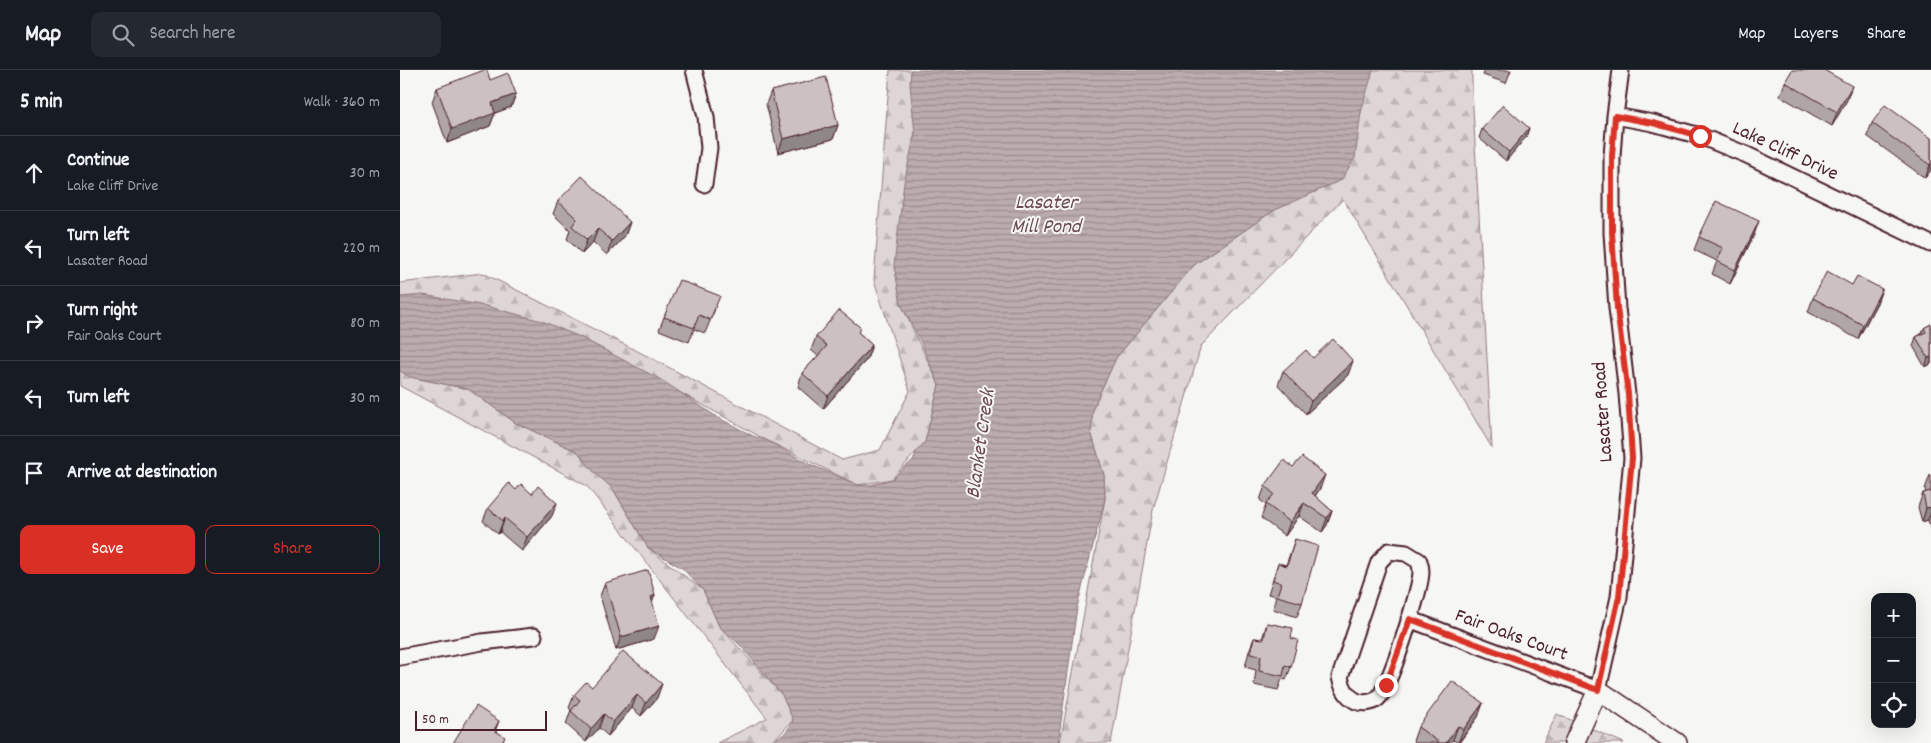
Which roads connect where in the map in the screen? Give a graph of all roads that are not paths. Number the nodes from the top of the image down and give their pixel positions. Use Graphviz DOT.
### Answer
graph roads {
  1 [pos="694,70"];
  2 [pos="1622,70"];
  3 [pos="1615,116"];
  4 [pos="704,184"];
  5 [pos="1931,244"];
  6 [pos="1410,619"];
  7 [pos="534,636"];
  8 [pos="400,657"];
  9 [pos="1598,690"];
  10 [pos="1574,743"];
  11 [pos="1677,743"];
  1 -- 4 [label="street"];
  2 -- 3 [label="street, Lasater Road"];
  3 -- 5 [label="street, Lake Cliff Drive"];
  3 -- 9 [label="street, Lasater Road"];
  6 -- 6 [label="street"];
  6 -- 9 [label="street, Fair Oaks Court"];
  7 -- 8 [label="street"];
  9 -- 10 [label="street, Lasater Road"];
  9 -- 11 [label="street"];
}
